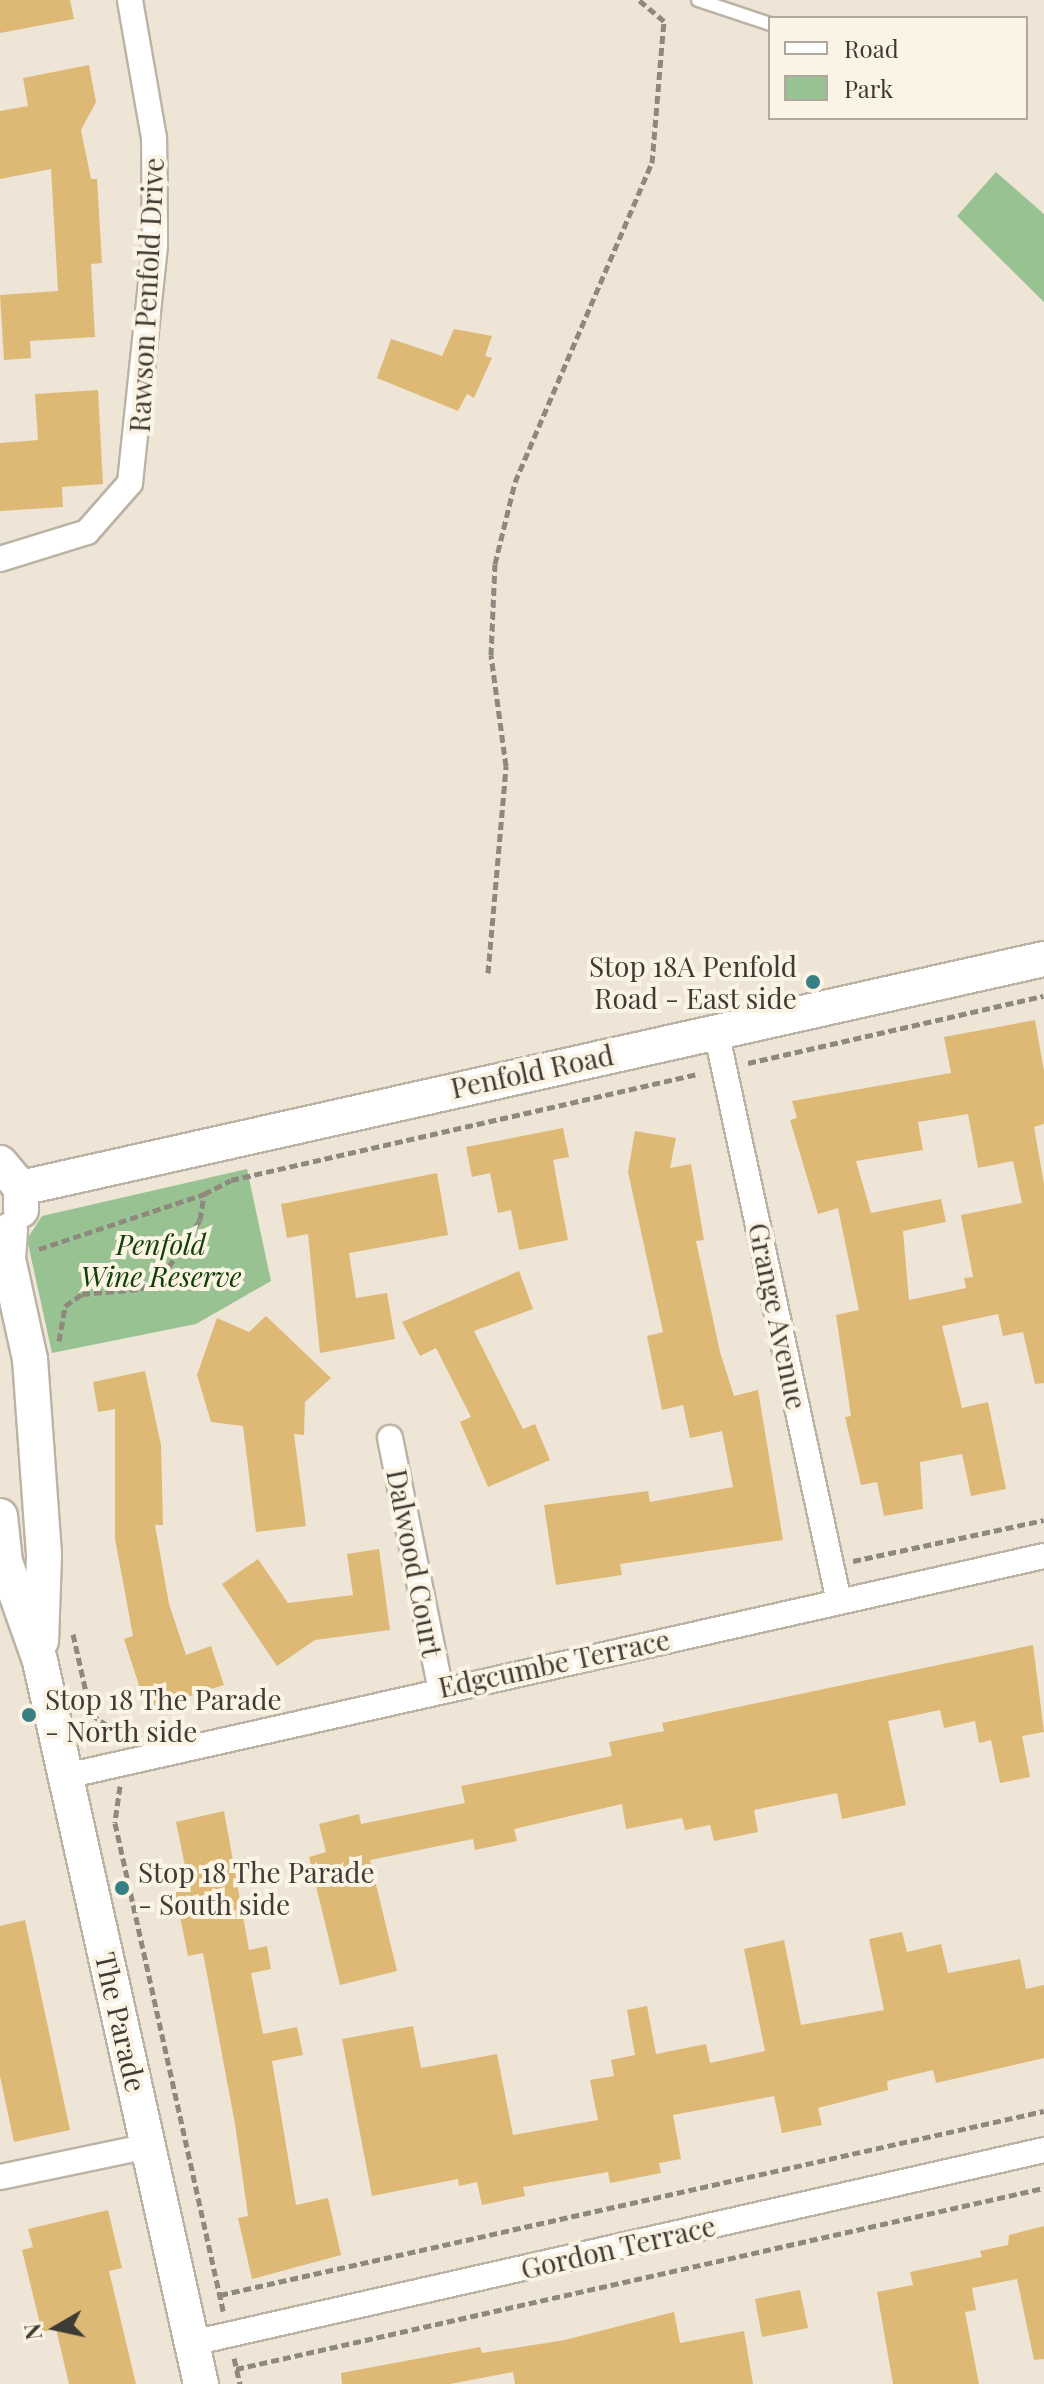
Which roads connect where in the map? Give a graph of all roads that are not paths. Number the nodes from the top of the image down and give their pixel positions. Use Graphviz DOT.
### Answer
graph roads {
  1 [pos="130,0"];
  2 [pos="698,0"];
  3 [pos="768,23"];
  4 [pos="0,559"];
  5 [pos="1044,959"];
  6 [pos="716,1031"];
  7 [pos="10,1175"];
  8 [pos="11,1241"];
  9 [pos="390,1438"];
  10 [pos="0,1516"];
  11 [pos="1044,1556"];
  12 [pos="839,1602"];
  13 [pos="40,1661"];
  14 [pos="440,1687"];
  15 [pos="66,1776"];
  16 [pos="148,2146"];
  17 [pos="1044,2150"];
  18 [pos="0,2177"];
  19 [pos="192,2343"];
  20 [pos="201,2384"];
  1 -- 4 [label="street, Rawson Penfold Drive"];
  2 -- 3 [label="lane"];
  5 -- 6 [label="main road, Penfold Road"];
  6 -- 7 [label="main road, Penfold Road"];
  6 -- 12 [label="street, Grange Avenue"];
  7 -- 8 [label="main road, The Parade"];
  8 -- 13 [label="main road, The Parade"];
  9 -- 14 [label="street, Dalwood Court"];
  10 -- 13 [label="main road, The Parade"];
  11 -- 12 [label="street, Edgcumbe Terrace"];
  12 -- 14 [label="street, Edgcumbe Terrace"];
  13 -- 15 [label="main road, The Parade"];
  14 -- 15 [label="street, Edgcumbe Terrace"];
  15 -- 16 [label="main road, The Parade"];
  16 -- 18 [label="street"];
  16 -- 19 [label="main road, The Parade"];
  17 -- 19 [label="street, Gordon Terrace"];
  19 -- 20 [label="main road, The Parade"];
}
